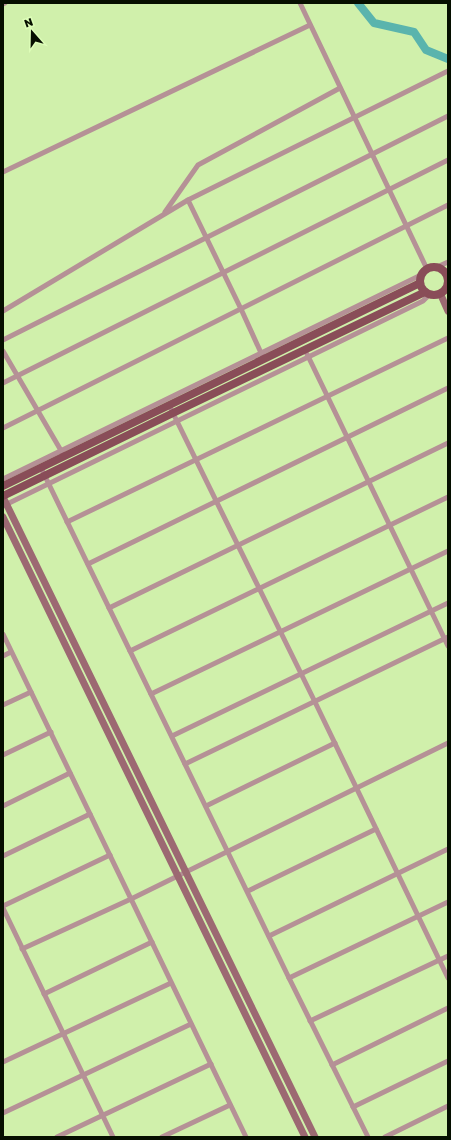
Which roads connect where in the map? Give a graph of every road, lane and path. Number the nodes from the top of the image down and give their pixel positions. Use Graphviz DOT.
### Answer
graph roads {
  1 [pos="300,3"];
  2 [pos="310,25"];
  3 [pos="448,71"];
  4 [pos="340,88"];
  5 [pos="448,116"];
  6 [pos="354,118"];
  7 [pos="372,154"];
  8 [pos="448,160"];
  9 [pos="3,172"];
  10 [pos="389,190"];
  11 [pos="188,200"];
  12 [pos="448,205"];
  13 [pos="164,214"];
  14 [pos="406,226"];
  15 [pos="206,237"];
  16 [pos="448,262"];
  17 [pos="442,268"];
  18 [pos="224,273"];
  19 [pos="423,275"];
  20 [pos="446,286"];
  21 [pos="428,293"];
  22 [pos="241,309"];
  23 [pos="3,311"];
  24 [pos="448,311"];
  25 [pos="448,338"];
  26 [pos="3,340"];
  27 [pos="3,350"];
  28 [pos="307,353"];
  29 [pos="263,356"];
  30 [pos="18,376"];
  31 [pos="3,383"];
  32 [pos="448,388"];
  33 [pos="328,396"];
  34 [pos="171,409"];
  35 [pos="38,410"];
  36 [pos="177,421"];
  37 [pos="3,428"];
  38 [pos="347,438"];
  39 [pos="448,444"];
  40 [pos="63,454"];
  41 [pos="197,460"];
  42 [pos="41,468"];
  43 [pos="3,479"];
  44 [pos="47,480"];
  45 [pos="369,482"];
  46 [pos="3,486"];
  47 [pos="448,497"];
  48 [pos="4,501"];
  49 [pos="217,502"];
  50 [pos="3,517"];
  51 [pos="67,522"];
  52 [pos="390,525"];
  53 [pos="239,546"];
  54 [pos="448,551"];
  55 [pos="88,564"];
  56 [pos="411,569"];
  57 [pos="260,589"];
  58 [pos="448,603"];
  59 [pos="109,608"];
  60 [pos="431,611"];
  61 [pos="281,632"];
  62 [pos="3,634"];
  63 [pos="446,638"];
  64 [pos="448,646"];
  65 [pos="130,651"];
  66 [pos="12,652"];
  67 [pos="3,656"];
  68 [pos="302,674"];
  69 [pos="31,692"];
  70 [pos="151,694"];
  71 [pos="315,702"];
  72 [pos="3,705"];
  73 [pos="50,732"];
  74 [pos="172,736"];
  75 [pos="335,743"];
  76 [pos="448,743"];
  77 [pos="3,755"];
  78 [pos="185,764"];
  79 [pos="70,773"];
  80 [pos="356,787"];
  81 [pos="3,806"];
  82 [pos="206,806"];
  83 [pos="90,814"];
  84 [pos="376,829"];
  85 [pos="448,849"];
  86 [pos="228,851"];
  87 [pos="110,855"];
  88 [pos="3,856"];
  89 [pos="185,872"];
  90 [pos="398,873"];
  91 [pos="177,876"];
  92 [pos="248,891"];
  93 [pos="131,899"];
  94 [pos="448,902"];
  95 [pos="3,907"];
  96 [pos="418,916"];
  97 [pos="269,936"];
  98 [pos="152,942"];
  99 [pos="22,949"];
  100 [pos="448,956"];
  101 [pos="440,960"];
  102 [pos="289,978"];
  103 [pos="448,978"];
  104 [pos="171,983"];
  105 [pos="44,994"];
  106 [pos="448,1008"];
  107 [pos="310,1021"];
  108 [pos="191,1024"];
  109 [pos="63,1034"];
  110 [pos="448,1061"];
  111 [pos="3,1062"];
  112 [pos="211,1064"];
  113 [pos="332,1065"];
  114 [pos="83,1076"];
  115 [pos="230,1105"];
  116 [pos="448,1106"];
  117 [pos="353,1107"];
  118 [pos="3,1113"];
  119 [pos="103,1116"];
  120 [pos="57,1137"];
  121 [pos="113,1137"];
  122 [pos="162,1137"];
  123 [pos="246,1137"];
  124 [pos="305,1137"];
  125 [pos="314,1137"];
  126 [pos="368,1137"];
  127 [pos="385,1137"];
  1 -- 2 [label="street"];
  2 -- 4 [label="street"];
  2 -- 9 [label="street"];
  3 -- 6 [label="street"];
  4 -- 6 [label="street"];
  4 -- 13 [label="street"];
  5 -- 7 [label="street"];
  6 -- 7 [label="street"];
  6 -- 11 [label="street"];
  7 -- 10 [label="street"];
  7 -- 15 [label="street"];
  8 -- 10 [label="street"];
  10 -- 14 [label="street"];
  10 -- 18 [label="street"];
  11 -- 13 [label="street"];
  11 -- 15 [label="street"];
  12 -- 14 [label="street"];
  13 -- 23 [label="street"];
  14 -- 19 [label="street"];
  14 -- 22 [label="street"];
  15 -- 18 [label="street"];
  15 -- 26 [label="street"];
  16 -- 17 [label="street"];
  17 -- 19 [label="main road"];
  17 -- 20 [label="main road"];
  18 -- 22 [label="street"];
  18 -- 30 [label="street"];
  19 -- 21 [label="main road"];
  19 -- 29 [label="main road"];
  20 -- 21 [label="main road"];
  20 -- 24 [label="main road"];
  21 -- 28 [label="main road"];
  22 -- 29 [label="street"];
  22 -- 35 [label="street"];
  25 -- 33 [label="street"];
  27 -- 30 [label="street"];
  28 -- 33 [label="street"];
  28 -- 34 [label="main road"];
  28 -- 36 [label="street"];
  29 -- 34 [label="main road"];
  29 -- 40 [label="street"];
  30 -- 31 [label="street"];
  30 -- 35 [label="street"];
  32 -- 38 [label="street"];
  33 -- 38 [label="street"];
  33 -- 41 [label="street"];
  34 -- 36 [label="street"];
  34 -- 40 [label="main road"];
  34 -- 44 [label="main road"];
  35 -- 37 [label="street"];
  35 -- 40 [label="street"];
  36 -- 41 [label="street"];
  36 -- 44 [label="street"];
  38 -- 45 [label="street"];
  38 -- 49 [label="street"];
  39 -- 45 [label="street"];
  40 -- 42 [label="main road"];
  40 -- 43 [label="street"];
  41 -- 49 [label="street"];
  41 -- 51 [label="street"];
  42 -- 44 [label="street"];
  42 -- 46 [label="main road"];
  44 -- 48 [label="main road"];
  44 -- 51 [label="street"];
  45 -- 52 [label="street"];
  45 -- 53 [label="street"];
  47 -- 52 [label="street"];
  48 -- 89 [label="main road"];
  49 -- 53 [label="street"];
  49 -- 55 [label="street"];
  50 -- 91 [label="main road"];
  51 -- 55 [label="street"];
  52 -- 56 [label="street"];
  52 -- 57 [label="street"];
  53 -- 57 [label="street"];
  53 -- 59 [label="street"];
  54 -- 56 [label="street"];
  55 -- 59 [label="street"];
  56 -- 60 [label="street"];
  56 -- 61 [label="street"];
  57 -- 61 [label="street"];
  57 -- 65 [label="street"];
  58 -- 60 [label="street"];
  59 -- 65 [label="street"];
  60 -- 63 [label="street"];
  60 -- 68 [label="street"];
  61 -- 68 [label="street"];
  61 -- 70 [label="street"];
  62 -- 66 [label="street"];
  63 -- 64 [label="street"];
  63 -- 71 [label="street"];
  65 -- 70 [label="street"];
  66 -- 67 [label="street"];
  66 -- 69 [label="street"];
  68 -- 71 [label="street"];
  68 -- 74 [label="street"];
  69 -- 72 [label="street"];
  69 -- 73 [label="street"];
  70 -- 74 [label="street"];
  71 -- 75 [label="street"];
  71 -- 78 [label="street"];
  73 -- 77 [label="street"];
  73 -- 79 [label="street"];
  74 -- 78 [label="street"];
  75 -- 80 [label="street"];
  75 -- 82 [label="street"];
  76 -- 80 [label="street"];
  78 -- 82 [label="street"];
  79 -- 81 [label="street"];
  79 -- 83 [label="street"];
  80 -- 84 [label="street"];
  80 -- 86 [label="street"];
  82 -- 86 [label="street"];
  83 -- 87 [label="street"];
  83 -- 88 [label="street"];
  84 -- 90 [label="street"];
  84 -- 92 [label="street"];
  85 -- 90 [label="street"];
  86 -- 89 [label="street"];
  86 -- 92 [label="street"];
  87 -- 93 [label="street"];
  87 -- 95 [label="street"];
  89 -- 91 [label="street"];
  89 -- 125 [label="main road"];
  90 -- 96 [label="street"];
  90 -- 97 [label="street"];
  91 -- 93 [label="street"];
  91 -- 124 [label="main road"];
  92 -- 97 [label="street"];
  93 -- 98 [label="street"];
  93 -- 99 [label="street"];
  94 -- 96 [label="street"];
  95 -- 99 [label="street"];
  96 -- 101 [label="street"];
  96 -- 102 [label="street"];
  97 -- 102 [label="street"];
  98 -- 104 [label="street"];
  98 -- 105 [label="street"];
  99 -- 105 [label="street"];
  100 -- 101 [label="street"];
  101 -- 103 [label="street"];
  101 -- 107 [label="street"];
  102 -- 107 [label="street"];
  104 -- 108 [label="street"];
  104 -- 109 [label="street"];
  105 -- 109 [label="street"];
  106 -- 113 [label="street"];
  107 -- 113 [label="street"];
  108 -- 112 [label="street"];
  108 -- 114 [label="street"];
  109 -- 111 [label="street"];
  109 -- 114 [label="street"];
  110 -- 117 [label="street"];
  112 -- 115 [label="street"];
  112 -- 119 [label="street"];
  113 -- 117 [label="street"];
  114 -- 118 [label="street"];
  114 -- 119 [label="street"];
  115 -- 122 [label="street"];
  115 -- 123 [label="street"];
  116 -- 127 [label="street"];
  117 -- 126 [label="street"];
  119 -- 120 [label="street"];
  119 -- 121 [label="street"];
}
